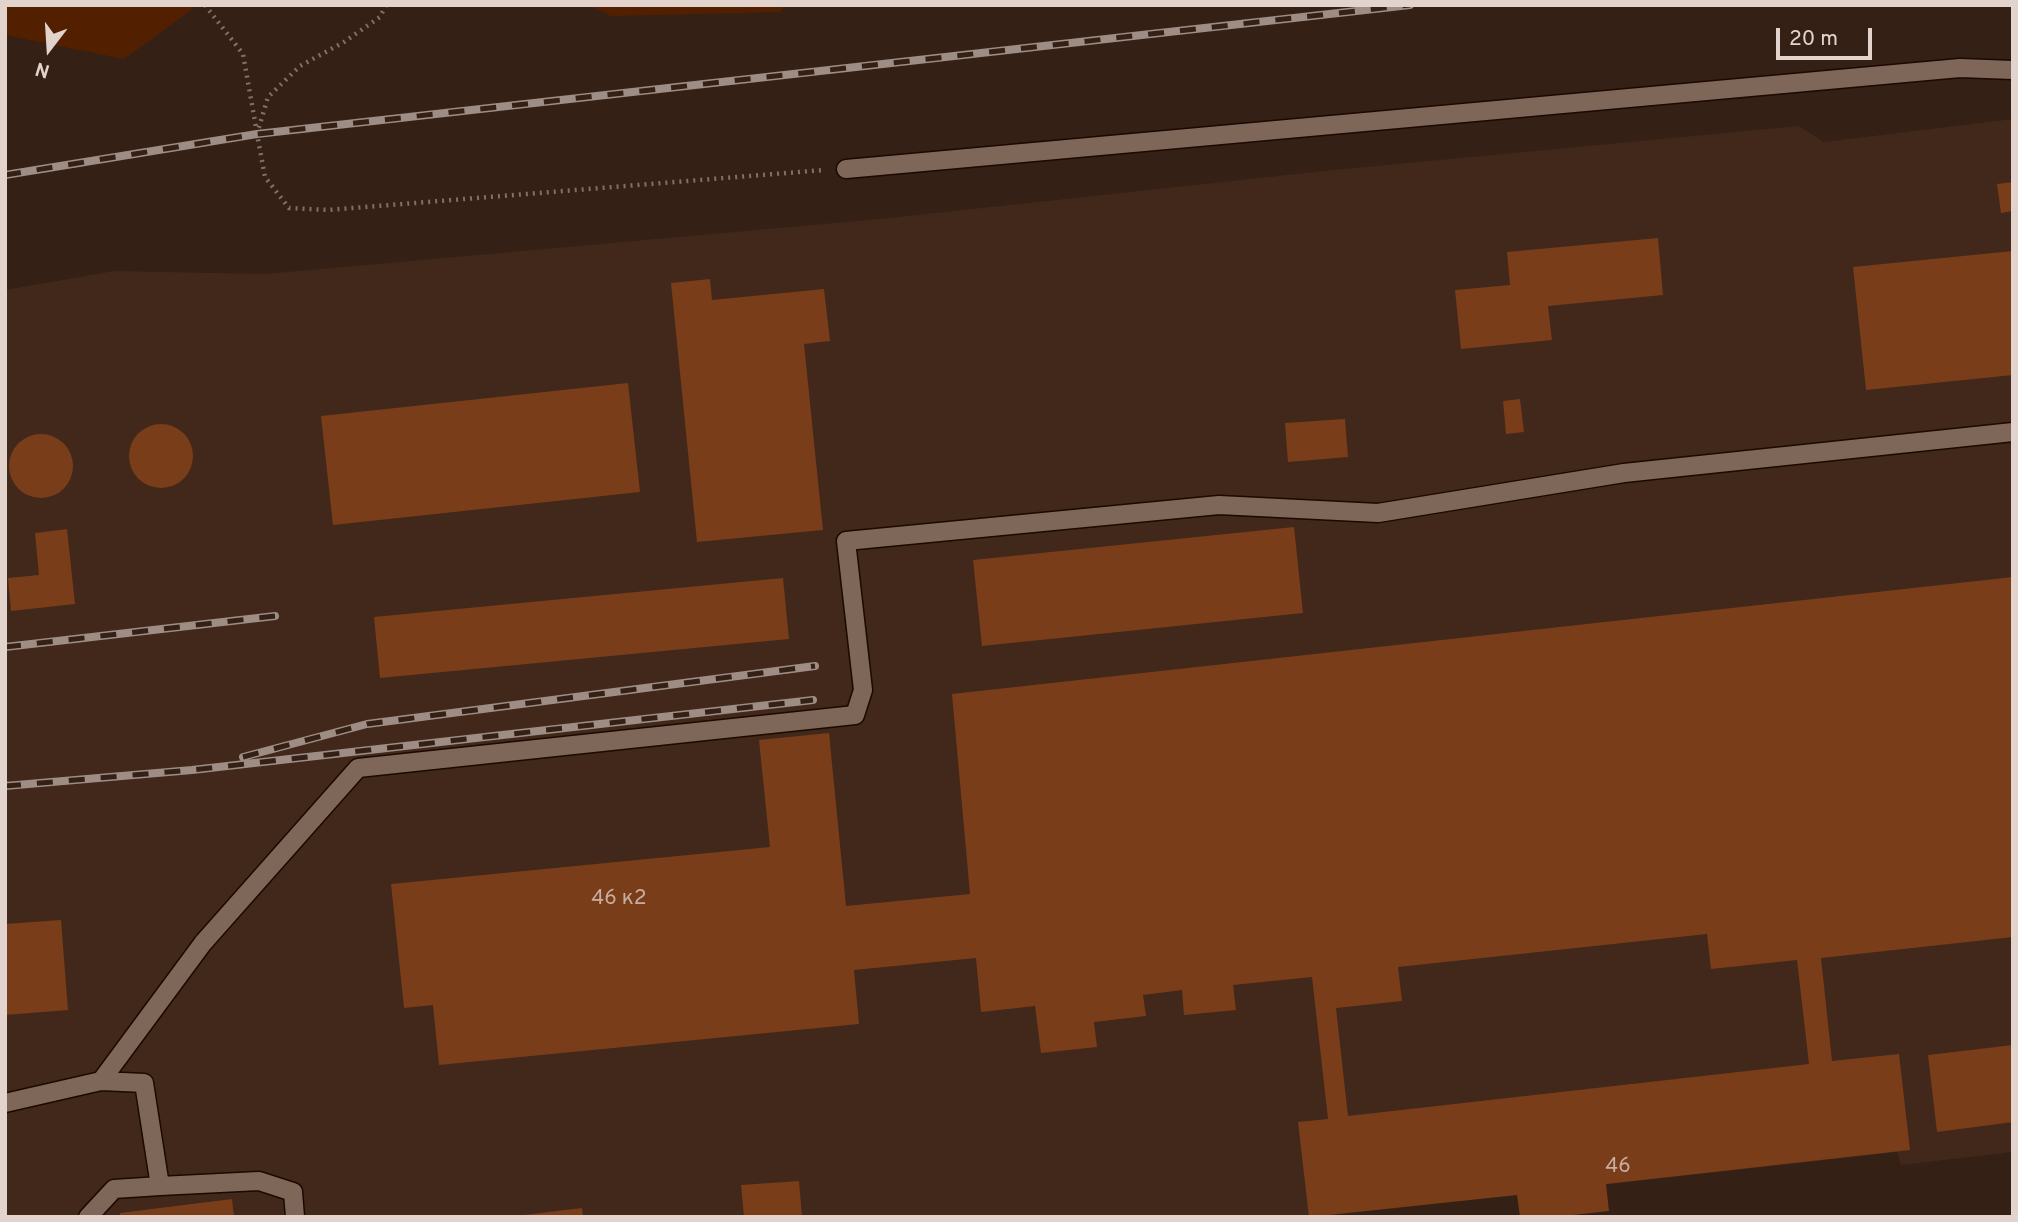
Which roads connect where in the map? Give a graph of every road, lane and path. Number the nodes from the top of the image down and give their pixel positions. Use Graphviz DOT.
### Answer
graph roads {
  1 [pos="205,5"];
  2 [pos="386,5"];
  3 [pos="2013,70"];
  4 [pos="257,134"];
  5 [pos="846,169"];
  6 [pos="2013,432"];
  7 [pos="101,1081"];
  8 [pos="5,1104"];
  9 [pos="160,1186"];
  10 [pos="88,1217"];
  11 [pos="295,1217"];
  1 -- 4 [label="path"];
  2 -- 4 [label="path"];
  3 -- 5 [label="lane"];
  4 -- 5 [label="path"];
  6 -- 7 [label="lane"];
  7 -- 8 [label="lane"];
  7 -- 9 [label="lane"];
  9 -- 10 [label="lane"];
  9 -- 11 [label="lane"];
}
